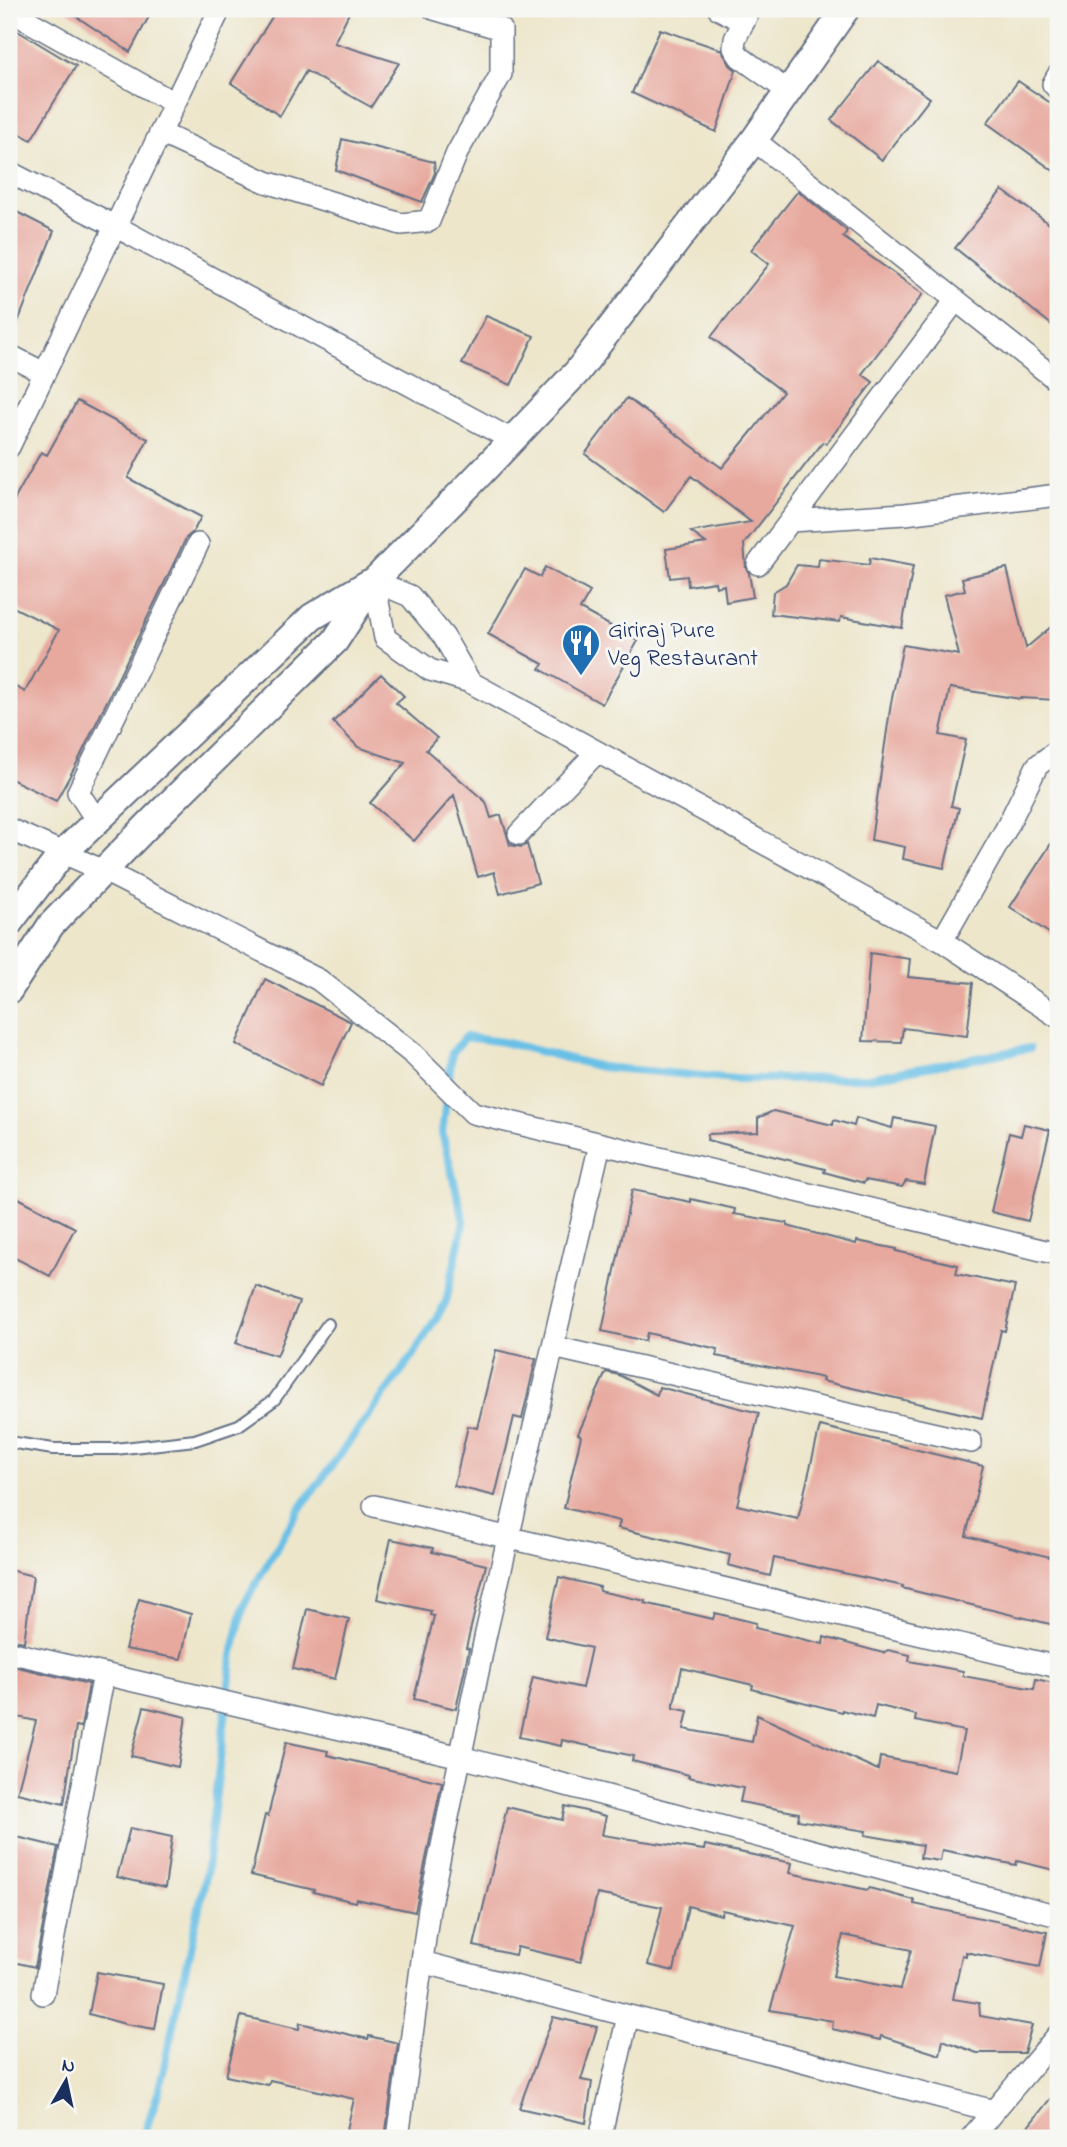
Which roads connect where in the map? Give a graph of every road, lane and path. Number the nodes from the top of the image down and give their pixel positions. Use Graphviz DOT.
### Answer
graph roads {
  1 [pos="220,9"];
  2 [pos="434,9"];
  3 [pos="719,9"];
  4 [pos="846,9"];
  5 [pos="9,10"];
  6 [pos="747,16"];
  7 [pos="1058,75"];
  8 [pos="1058,89"];
  9 [pos="789,92"];
  10 [pos="174,103"];
  11 [pos="160,133"];
  12 [pos="754,140"];
  13 [pos="9,172"];
  14 [pos="115,226"];
  15 [pos="956,300"];
  16 [pos="9,355"];
  17 [pos="44,373"];
  18 [pos="1058,381"];
  19 [pos="512,440"];
  20 [pos="9,447"];
  21 [pos="1058,495"];
  22 [pos="790,521"];
  23 [pos="198,544"];
  24 [pos="758,564"];
  25 [pos="374,580"];
  26 [pos="470,682"];
  27 [pos="1058,751"];
  28 [pos="597,752"];
  29 [pos="97,821"];
  30 [pos="9,829"];
  31 [pos="519,834"];
  32 [pos="62,854"];
  33 [pos="104,871"];
  34 [pos="9,923"];
  35 [pos="942,941"];
  36 [pos="9,990"];
  37 [pos="1058,1017"];
  38 [pos="600,1144"];
  39 [pos="1058,1254"];
  40 [pos="328,1324"];
  41 [pos="553,1347"];
  42 [pos="9,1442"];
  43 [pos="971,1442"];
  44 [pos="374,1506"];
  45 [pos="508,1539"];
  46 [pos="9,1651"];
  47 [pos="1058,1667"];
  48 [pos="104,1674"];
  49 [pos="461,1757"];
  50 [pos="1058,1916"];
  51 [pos="422,1962"];
  52 [pos="43,1994"];
  53 [pos="628,2016"];
  54 [pos="1058,2035"];
  55 [pos="994,2111"];
  56 [pos="397,2138"];
  57 [pos="600,2138"];
  58 [pos="971,2138"];
  1 -- 10 [label="street"];
  2 -- 11 [label="street"];
  3 -- 6 [label="street"];
  4 -- 9 [label="street"];
  5 -- 10 [label="street"];
  6 -- 9 [label="street"];
  7 -- 8 [label="street"];
  9 -- 12 [label="street"];
  10 -- 11 [label="street"];
  11 -- 14 [label="street"];
  12 -- 15 [label="street"];
  12 -- 19 [label="street"];
  13 -- 14 [label="street"];
  14 -- 17 [label="street"];
  14 -- 19 [label="street"];
  15 -- 18 [label="street"];
  15 -- 22 [label="street"];
  16 -- 17 [label="street"];
  17 -- 20 [label="street"];
  19 -- 25 [label="street"];
  21 -- 22 [label="street"];
  22 -- 24 [label="street"];
  23 -- 29 [label="street"];
  25 -- 26 [label="street"];
  25 -- 26 [label="street"];
  25 -- 29 [label="street"];
  25 -- 33 [label="street"];
  26 -- 28 [label="street"];
  27 -- 35 [label="street"];
  28 -- 31 [label="street"];
  28 -- 35 [label="street"];
  29 -- 32 [label="street"];
  30 -- 32 [label="street"];
  32 -- 33 [label="street"];
  32 -- 34 [label="street"];
  33 -- 36 [label="street"];
  33 -- 38 [label="street"];
  35 -- 37 [label="street"];
  38 -- 39 [label="street"];
  38 -- 41 [label="street"];
  40 -- 42 [label="lane"];
  41 -- 43 [label="street"];
  41 -- 45 [label="street"];
  44 -- 45 [label="street"];
  45 -- 47 [label="street"];
  45 -- 49 [label="street"];
  46 -- 48 [label="street"];
  48 -- 49 [label="street"];
  48 -- 52 [label="street"];
  49 -- 50 [label="street"];
  49 -- 51 [label="street"];
  51 -- 53 [label="street"];
  51 -- 56 [label="street"];
  53 -- 55 [label="street"];
  53 -- 57 [label="street"];
  54 -- 55 [label="street"];
  55 -- 58 [label="street"];
}
